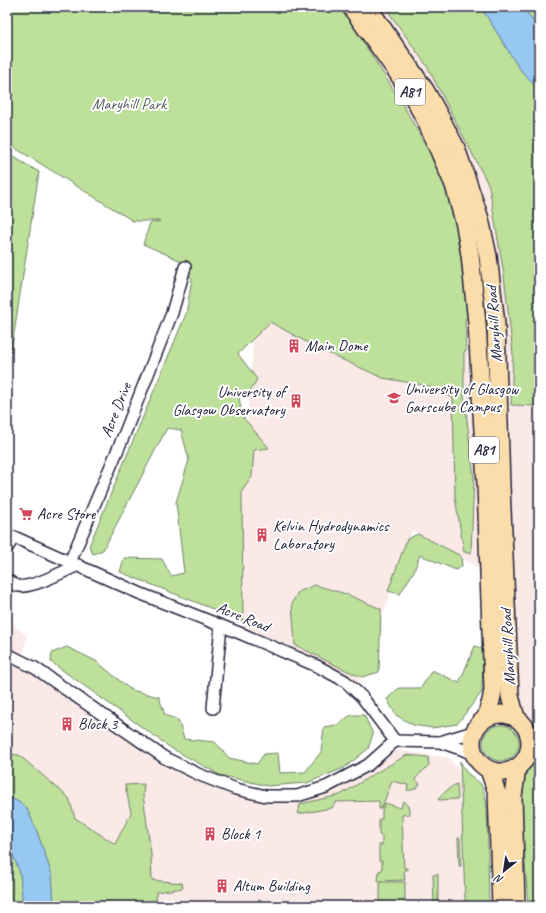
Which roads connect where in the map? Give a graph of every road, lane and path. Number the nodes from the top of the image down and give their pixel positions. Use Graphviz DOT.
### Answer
graph roads {
  1 [pos="351,7"];
  2 [pos="368,7"];
  3 [pos="184,267"];
  4 [pos="7,548"];
  5 [pos="74,563"];
  6 [pos="7,580"];
  7 [pos="221,626"];
  8 [pos="7,654"];
  9 [pos="213,708"];
  10 [pos="486,717"];
  11 [pos="516,718"];
  12 [pos="473,732"];
  13 [pos="395,741"];
  14 [pos="440,742"];
  15 [pos="473,754"];
  16 [pos="517,768"];
  17 [pos="489,770"];
  18 [pos="501,906"];
  19 [pos="516,906"];
  1 -- 10 [label="main road, Maryhill Road / A81"];
  2 -- 11 [label="main road, Maryhill Road / A81"];
  3 -- 5 [label="street, Acre Drive"];
  4 -- 5 [label="street, Acre Road"];
  5 -- 6 [label="street"];
  5 -- 7 [label="street, Acre Road"];
  7 -- 9 [label="street"];
  7 -- 13 [label="street, Acre Road"];
  8 -- 13 [label="street"];
  10 -- 11 [label="main road"];
  10 -- 12 [label="main road, A81"];
  11 -- 16 [label="main road, A81"];
  12 -- 14 [label="street"];
  12 -- 15 [label="main road"];
  13 -- 14 [label="street"];
  14 -- 15 [label="street"];
  15 -- 17 [label="main road"];
  16 -- 17 [label="main road"];
  16 -- 19 [label="main road, A81"];
  17 -- 18 [label="main road"];
}
